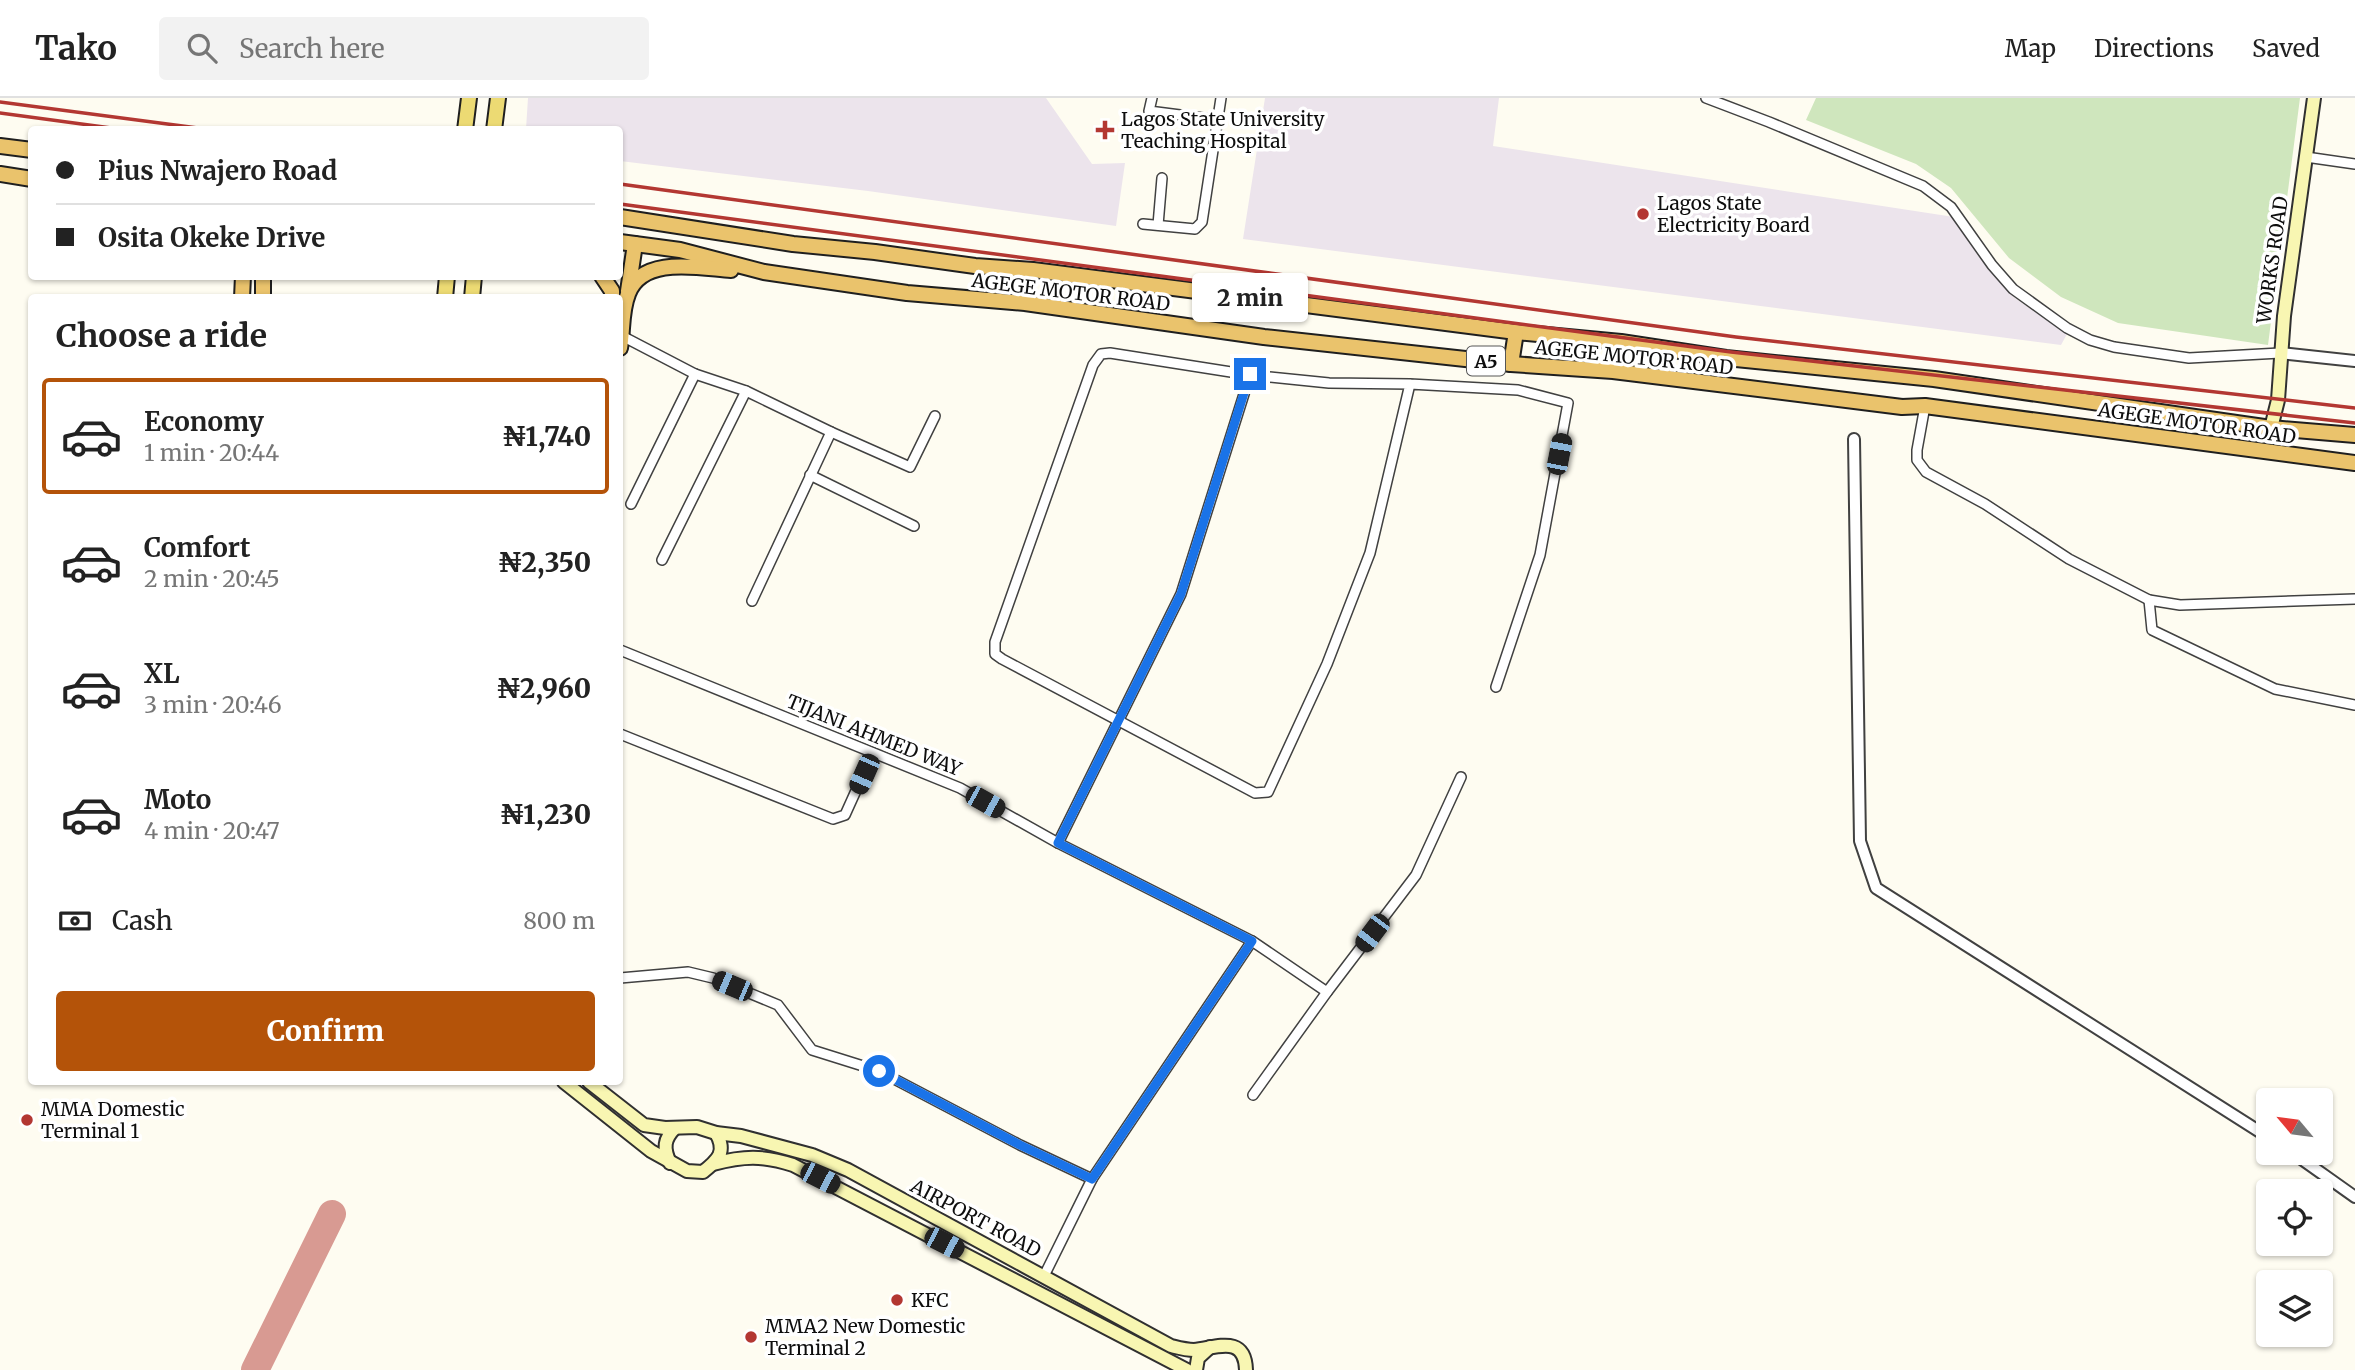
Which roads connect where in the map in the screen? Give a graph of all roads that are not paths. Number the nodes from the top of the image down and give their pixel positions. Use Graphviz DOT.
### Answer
graph roads {
  1 [pos="469,98"];
  2 [pos="498,98"];
  3 [pos="1152,98"];
  4 [pos="1221,98"];
  5 [pos="1706,98"];
  6 [pos="2314,98"];
  7 [pos="1219,120"];
  8 [pos="466,126"];
  9 [pos="494,126"];
  10 [pos="0,146"];
  11 [pos="28,149"];
  12 [pos="2305,157"];
  13 [pos="2355,164"];
  14 [pos="0,174"];
  15 [pos="28,178"];
  16 [pos="1162,178"];
  17 [pos="623,217"];
  18 [pos="1143,224"];
  19 [pos="1158,225"];
  20 [pos="623,242"];
  21 [pos="635,244"];
  22 [pos="764,272"];
  23 [pos="628,292"];
  24 [pos="623,323"];
  25 [pos="1516,332"];
  26 [pos="623,343"];
  27 [pos="2280,353"];
  28 [pos="2355,361"];
  29 [pos="1511,364"];
  30 [pos="695,374"];
  31 [pos="1250,374"];
  32 [pos="1410,384"];
  33 [pos="746,391"];
  34 [pos="1925,406"];
  35 [pos="935,416"];
  36 [pos="2271,428"];
  37 [pos="831,432"];
  38 [pos="2355,435"];
  39 [pos="1854,439"];
  40 [pos="2355,463"];
  41 [pos="810,475"];
  42 [pos="631,504"];
  43 [pos="914,526"];
  44 [pos="662,560"];
  45 [pos="2355,598"];
  46 [pos="2149,600"];
  47 [pos="752,601"];
  48 [pos="623,651"];
  49 [pos="1496,687"];
  50 [pos="2355,705"];
  51 [pos="1119,720"];
  52 [pos="623,735"];
  53 [pos="873,753"];
  54 [pos="1461,777"];
  55 [pos="1058,843"];
  56 [pos="1252,941"];
  57 [pos="623,978"];
  58 [pos="1327,992"];
  59 [pos="568,1085"];
  60 [pos="593,1085"];
  61 [pos="1252,1095"];
  62 [pos="675,1128"];
  63 [pos="2256,1129"];
  64 [pos="716,1133"];
  65 [pos="670,1163"];
  66 [pos="713,1164"];
  67 [pos="2311,1166"];
  68 [pos="1092,1179"];
  69 [pos="2355,1197"];
  70 [pos="1044,1276"];
  71 [pos="1210,1346"];
  72 [pos="1247,1369"];
  73 [pos="1187,1370"];
  74 [pos="1196,1370"];
  1 -- 8 [label="main road"];
  2 -- 9 [label="main road"];
  3 -- 7 [label="street"];
  4 -- 7 [label="street"];
  5 -- 27 [label="street"];
  6 -- 12 [label="main road, WORKS ROAD"];
  7 -- 19 [label="street"];
  10 -- 11 [label="highway"];
  12 -- 13 [label="street"];
  12 -- 27 [label="main road, WORKS ROAD"];
  14 -- 15 [label="highway"];
  16 -- 19 [label="street"];
  17 -- 25 [label="highway, AGEGE MOTOR ROAD / A5"];
  18 -- 19 [label="street"];
  20 -- 21 [label="highway, AGEGE MOTOR ROAD / A5"];
  21 -- 22 [label="highway, AGEGE MOTOR ROAD / A5"];
  21 -- 23 [label="highway"];
  22 -- 23 [label="highway"];
  22 -- 29 [label="highway, AGEGE MOTOR ROAD / A5"];
  23 -- 24 [label="highway"];
  25 -- 29 [label="highway"];
  25 -- 36 [label="highway, AGEGE MOTOR ROAD / A5"];
  26 -- 30 [label="street"];
  27 -- 28 [label="street"];
  27 -- 36 [label="main road, WORKS ROAD"];
  29 -- 34 [label="highway, AGEGE MOTOR ROAD / A5"];
  30 -- 33 [label="street"];
  30 -- 42 [label="street"];
  31 -- 32 [label="street"];
  31 -- 51 [label="street"];
  31 -- 51 [label="street"];
  32 -- 49 [label="street"];
  32 -- 51 [label="street"];
  33 -- 37 [label="street"];
  33 -- 44 [label="street"];
  34 -- 40 [label="highway, AGEGE MOTOR ROAD / A5"];
  34 -- 46 [label="street"];
  35 -- 37 [label="street"];
  36 -- 38 [label="highway, AGEGE MOTOR ROAD / A5"];
  37 -- 41 [label="street"];
  39 -- 63 [label="street"];
  41 -- 43 [label="street"];
  41 -- 47 [label="street"];
  45 -- 46 [label="street"];
  46 -- 50 [label="street"];
  48 -- 53 [label="street, TIJANI AHMED WAY"];
  51 -- 55 [label="street"];
  52 -- 53 [label="street"];
  53 -- 55 [label="street, TIJANI AHMED WAY"];
  54 -- 58 [label="street"];
  55 -- 56 [label="street, TIJANI AHMED WAY"];
  56 -- 58 [label="street, TIJANI AHMED WAY"];
  56 -- 68 [label="street"];
  57 -- 68 [label="street"];
  58 -- 61 [label="street"];
  59 -- 65 [label="main road"];
  60 -- 62 [label="main road"];
  62 -- 64 [label="main road"];
  62 -- 65 [label="main road"];
  64 -- 66 [label="main road"];
  64 -- 70 [label="main road, AIRPORT ROAD"];
  65 -- 66 [label="main road"];
  66 -- 73 [label="main road, AIRPORT ROAD"];
  67 -- 69 [label="street"];
  68 -- 70 [label="street"];
  70 -- 71 [label="main road, AIRPORT ROAD"];
  71 -- 72 [label="main road, AIRPORT ROAD"];
  71 -- 74 [label="main road"];
}
